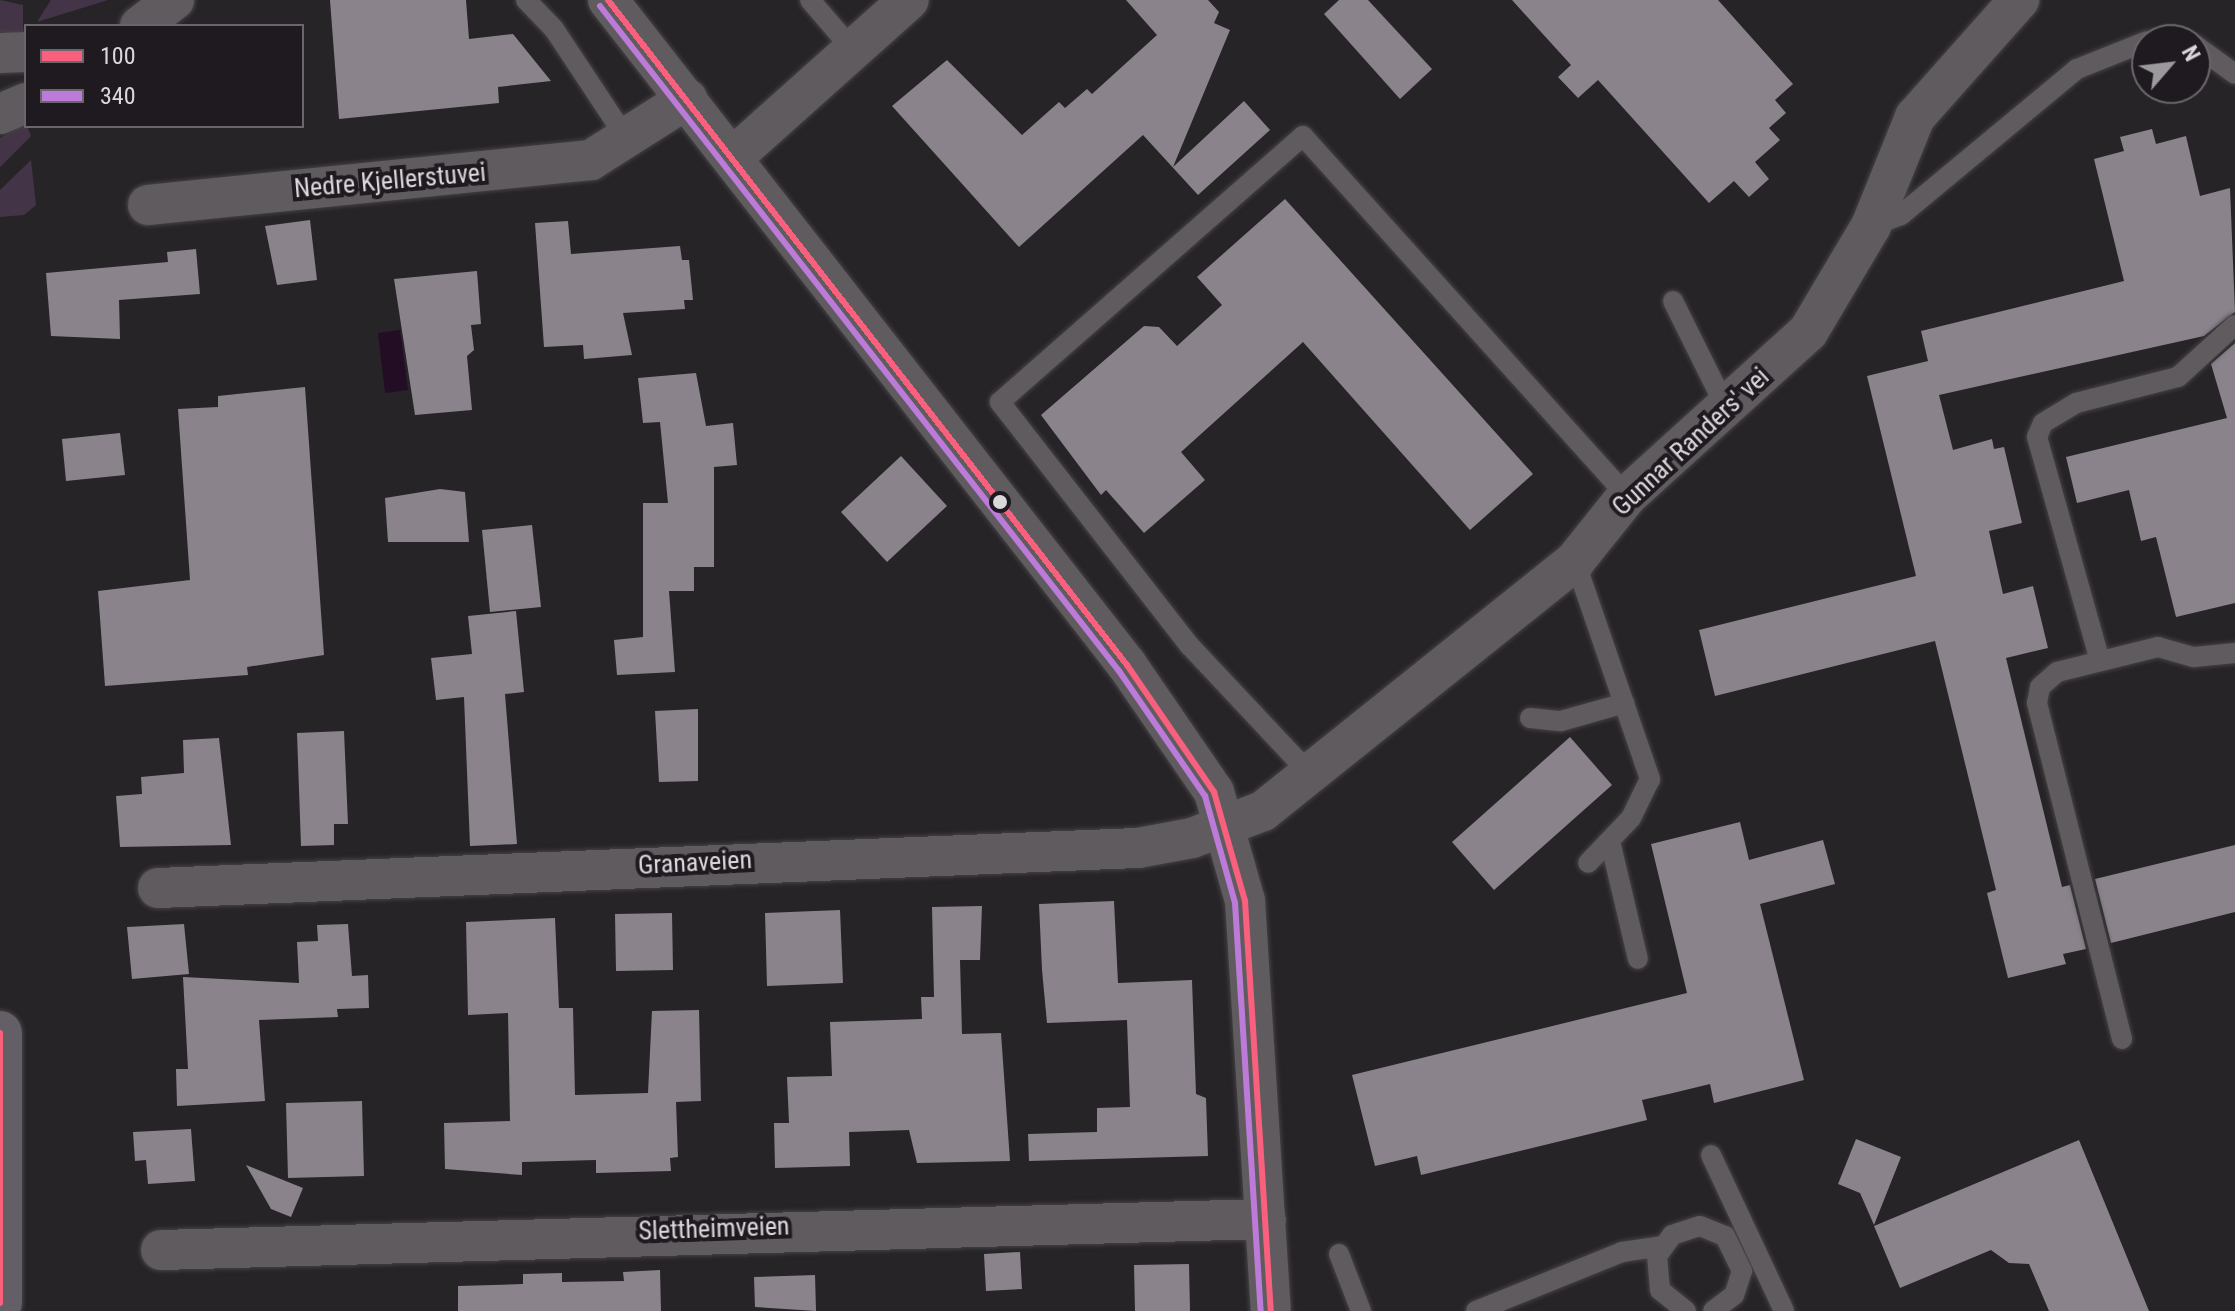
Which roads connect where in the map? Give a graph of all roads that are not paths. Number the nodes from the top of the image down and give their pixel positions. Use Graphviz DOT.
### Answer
graph roads {
  1 [pos="174,0"];
  2 [pos="526,0"];
  3 [pos="608,0"];
  4 [pos="810,0"];
  5 [pos="909,0"];
  6 [pos="2019,0"];
  7 [pos="143,24"];
  8 [pos="2131,48"];
  9 [pos="853,50"];
  10 [pos="24,52"];
  11 [pos="0,53"];
  12 [pos="2211,57"];
  13 [pos="2235,74"];
  14 [pos="687,99"];
  15 [pos="24,104"];
  16 [pos="0,114"];
  17 [pos="628,141"];
  18 [pos="732,158"];
  19 [pos="148,205"];
  20 [pos="1871,226"];
  21 [pos="1673,301"];
  22 [pos="2235,325"];
  23 [pos="1727,410"];
  24 [pos="1627,496"];
  25 [pos="1575,561"];
  26 [pos="2235,653"];
  27 [pos="2100,661"];
  28 [pos="1625,703"];
  29 [pos="1530,718"];
  30 [pos="1313,777"];
  31 [pos="1228,827"];
  32 [pos="1610,841"];
  33 [pos="1588,863"];
  34 [pos="158,888"];
  35 [pos="1638,959"];
  36 [pos="0,1033"];
  37 [pos="2122,1039"];
  38 [pos="1711,1155"];
  39 [pos="1266,1219"];
  40 [pos="1662,1246"];
  41 [pos="1743,1247"];
  42 [pos="161,1250"];
  43 [pos="1339,1254"];
  44 [pos="0,1303"];
  45 [pos="1271,1311"];
  46 [pos="1361,1311"];
  47 [pos="1476,1311"];
  48 [pos="1686,1311"];
  49 [pos="1713,1311"];
  50 [pos="1784,1311"];
  1 -- 7 [label="street"];
  2 -- 17 [label="lane"];
  3 -- 14 [label="street"];
  4 -- 9 [label="lane"];
  5 -- 9 [label="street"];
  6 -- 20 [label="street, Gunnar Randers' vei"];
  8 -- 20 [label="lane"];
  9 -- 18 [label="street"];
  10 -- 11 [label="street"];
  12 -- 13 [label="lane"];
  14 -- 17 [label="street, Nedre Kjellerstuvei"];
  14 -- 18 [label="street"];
  15 -- 16 [label="street"];
  17 -- 19 [label="street, Nedre Kjellerstuvei"];
  18 -- 31 [label="street"];
  20 -- 23 [label="street, Gunnar Randers' vei"];
  21 -- 23 [label="lane"];
  22 -- 27 [label="lane"];
  23 -- 24 [label="street, Gunnar Randers' vei"];
  24 -- 25 [label="street, Gunnar Randers' vei"];
  24 -- 30 [label="lane"];
  25 -- 28 [label="lane"];
  25 -- 30 [label="street, Gunnar Randers' vei"];
  26 -- 27 [label="lane"];
  27 -- 37 [label="lane"];
  28 -- 29 [label="lane"];
  28 -- 32 [label="lane"];
  30 -- 31 [label="street, Gunnar Randers' vei"];
  31 -- 34 [label="street, Granaveien"];
  31 -- 39 [label="street"];
  32 -- 33 [label="lane"];
  32 -- 35 [label="lane"];
  36 -- 44 [label="highway"];
  38 -- 41 [label="lane"];
  39 -- 42 [label="street, Slettheimveien"];
  39 -- 45 [label="street"];
  40 -- 41 [label="lane"];
  40 -- 47 [label="lane"];
  40 -- 48 [label="lane"];
  41 -- 49 [label="lane"];
  41 -- 50 [label="lane"];
  43 -- 46 [label="lane"];
}
